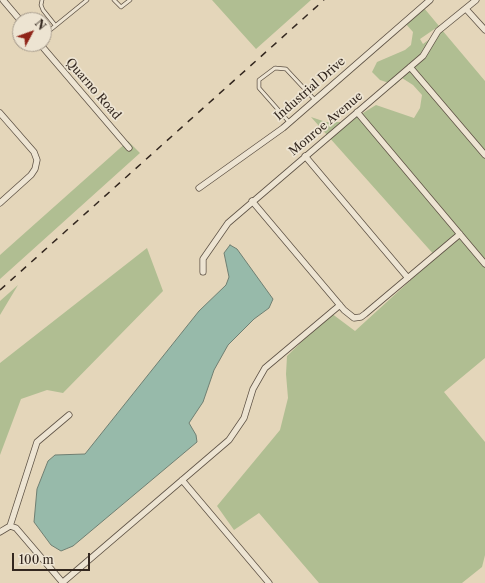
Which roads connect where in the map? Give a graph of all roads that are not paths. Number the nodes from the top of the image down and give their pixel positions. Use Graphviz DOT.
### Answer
graph roads {
  1 [pos="3,0"];
  2 [pos="42,0"];
  3 [pos="87,0"];
  4 [pos="114,0"];
  5 [pos="130,0"];
  6 [pos="430,0"];
  7 [pos="476,0"];
  8 [pos="466,8"];
  9 [pos="13,12"];
  10 [pos="55,25"];
  11 [pos="52,28"];
  12 [pos="485,30"];
  13 [pos="47,52"];
  14 [pos="410,67"];
  15 [pos="314,99"];
  16 [pos="357,112"];
  17 [pos="0,113"];
  18 [pos="289,122"];
  19 [pos="129,148"];
  20 [pos="485,155"];
  21 [pos="305,156"];
  22 [pos="199,188"];
  23 [pos="252,201"];
  24 [pos="0,203"];
  25 [pos="460,234"];
  26 [pos="485,264"];
  27 [pos="203,272"];
  28 [pos="408,278"];
  29 [pos="340,305"];
  30 [pos="69,414"];
  31 [pos="182,480"];
  32 [pos="10,526"];
  33 [pos="0,532"];
  34 [pos="62,583"];
  35 [pos="269,583"];
  1 -- 9 [label="street"];
  2 -- 10 [label="lane"];
  3 -- 10 [label="lane"];
  4 -- 5 [label="lane"];
  6 -- 15 [label="street, Industrial Drive"];
  7 -- 8 [label="street, Monroe Avenue"];
  8 -- 12 [label="street"];
  8 -- 14 [label="street, Monroe Avenue"];
  10 -- 11 [label="lane"];
  13 -- 19 [label="street, Quarno Road"];
  14 -- 16 [label="street, Monroe Avenue"];
  14 -- 20 [label="street"];
  15 -- 18 [label="street, Industrial Drive"];
  15 -- 18 [label="lane"];
  16 -- 21 [label="street, Monroe Avenue"];
  16 -- 25 [label="street"];
  17 -- 24 [label="street"];
  18 -- 22 [label="street, Industrial Drive"];
  21 -- 23 [label="street, Monroe Avenue"];
  21 -- 28 [label="street"];
  23 -- 27 [label="street, Monroe Avenue"];
  23 -- 29 [label="street"];
  25 -- 26 [label="street"];
  25 -- 28 [label="street"];
  28 -- 29 [label="street"];
  29 -- 31 [label="street"];
  30 -- 32 [label="street"];
  31 -- 34 [label="street"];
  31 -- 35 [label="street"];
  32 -- 33 [label="street"];
  32 -- 34 [label="street"];
}
